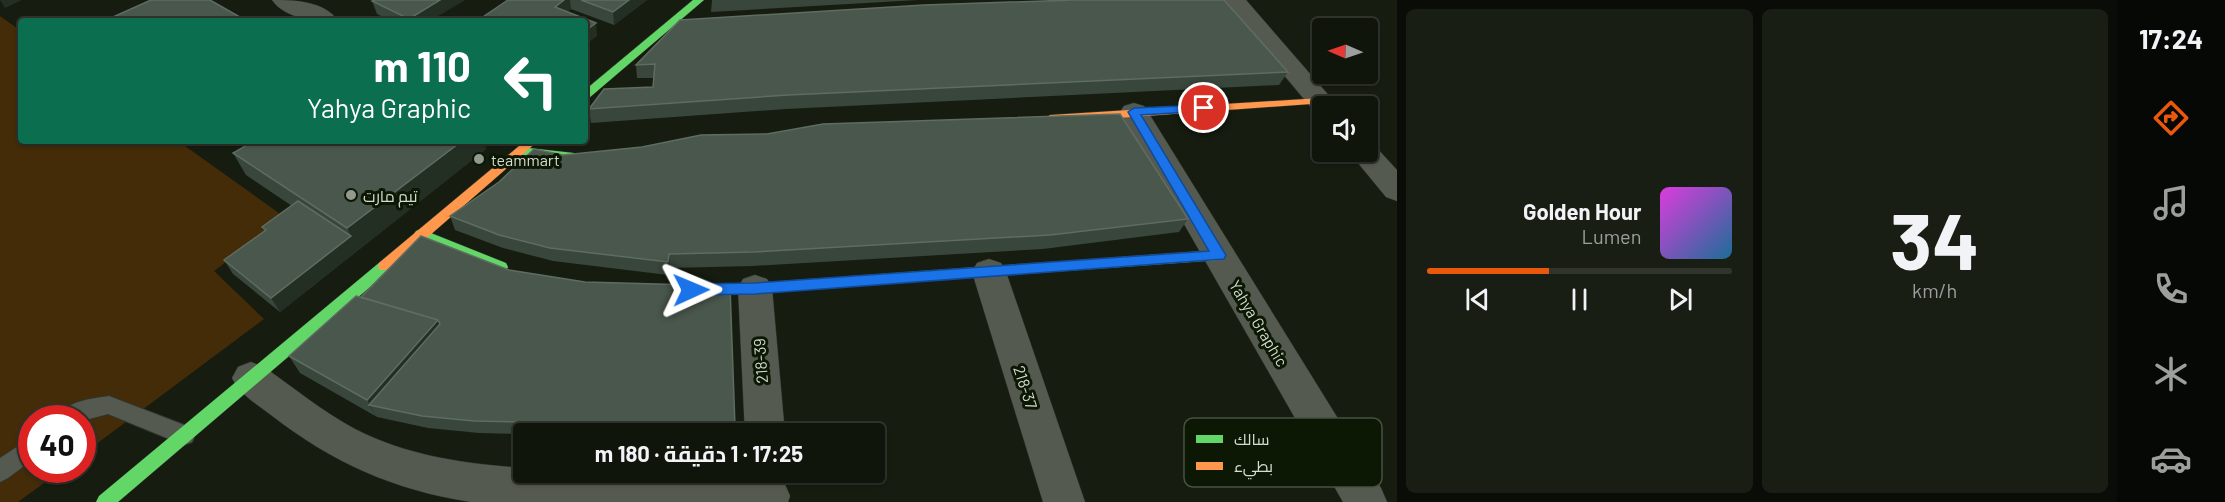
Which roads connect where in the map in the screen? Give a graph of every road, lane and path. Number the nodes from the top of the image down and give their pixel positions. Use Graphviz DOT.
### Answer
graph roads {
  1 [pos="699,0"];
  2 [pos="1233,0"];
  3 [pos="298,2"];
  4 [pos="322,18"];
  5 [pos="703,25"];
  6 [pos="667,27"];
  7 [pos="588,93"];
  8 [pos="1316,96"];
  9 [pos="1312,104"];
  10 [pos="1134,112"];
  11 [pos="1039,120"];
  12 [pos="528,144"];
  13 [pos="520,151"];
  14 [pos="588,156"];
  15 [pos="1373,162"];
  16 [pos="1397,190"];
  17 [pos="421,234"];
  18 [pos="1219,255"];
  19 [pos="512,271"];
  20 [pos="989,272"];
  21 [pos="755,288"];
  22 [pos="672,290"];
  23 [pos="251,378"];
  24 [pos="96,408"];
  25 [pos="1316,418"];
  26 [pos="764,423"];
  27 [pos="184,435"];
  28 [pos="18,458"];
  29 [pos="0,471"];
  30 [pos="1357,487"];
  31 [pos="769,490"];
  32 [pos="105,502"];
  33 [pos="1064,502"];
  34 [pos="1366,502"];
  1 -- 6 [label="street"];
  2 -- 8 [label="street"];
  3 -- 4 [label="street"];
  5 -- 6 [label="street"];
  6 -- 7 [label="street"];
  9 -- 10 [label="street"];
  10 -- 11 [label="street"];
  10 -- 18 [label="street, Yahya Graphic"];
  12 -- 13 [label="street"];
  13 -- 14 [label="street"];
  13 -- 17 [label="street"];
  15 -- 16 [label="street"];
  17 -- 19 [label="street"];
  17 -- 23 [label="street"];
  18 -- 20 [label="street"];
  18 -- 25 [label="street, Yahya Graphic"];
  20 -- 21 [label="street"];
  20 -- 33 [label="street, 218-37"];
  21 -- 22 [label="street"];
  21 -- 26 [label="street, 218-39"];
  23 -- 27 [label="street"];
  23 -- 31 [label="street"];
  24 -- 27 [label="lane"];
  27 -- 32 [label="street"];
  28 -- 29 [label="lane"];
  30 -- 34 [label="street, Yahya Graphic"];
}
